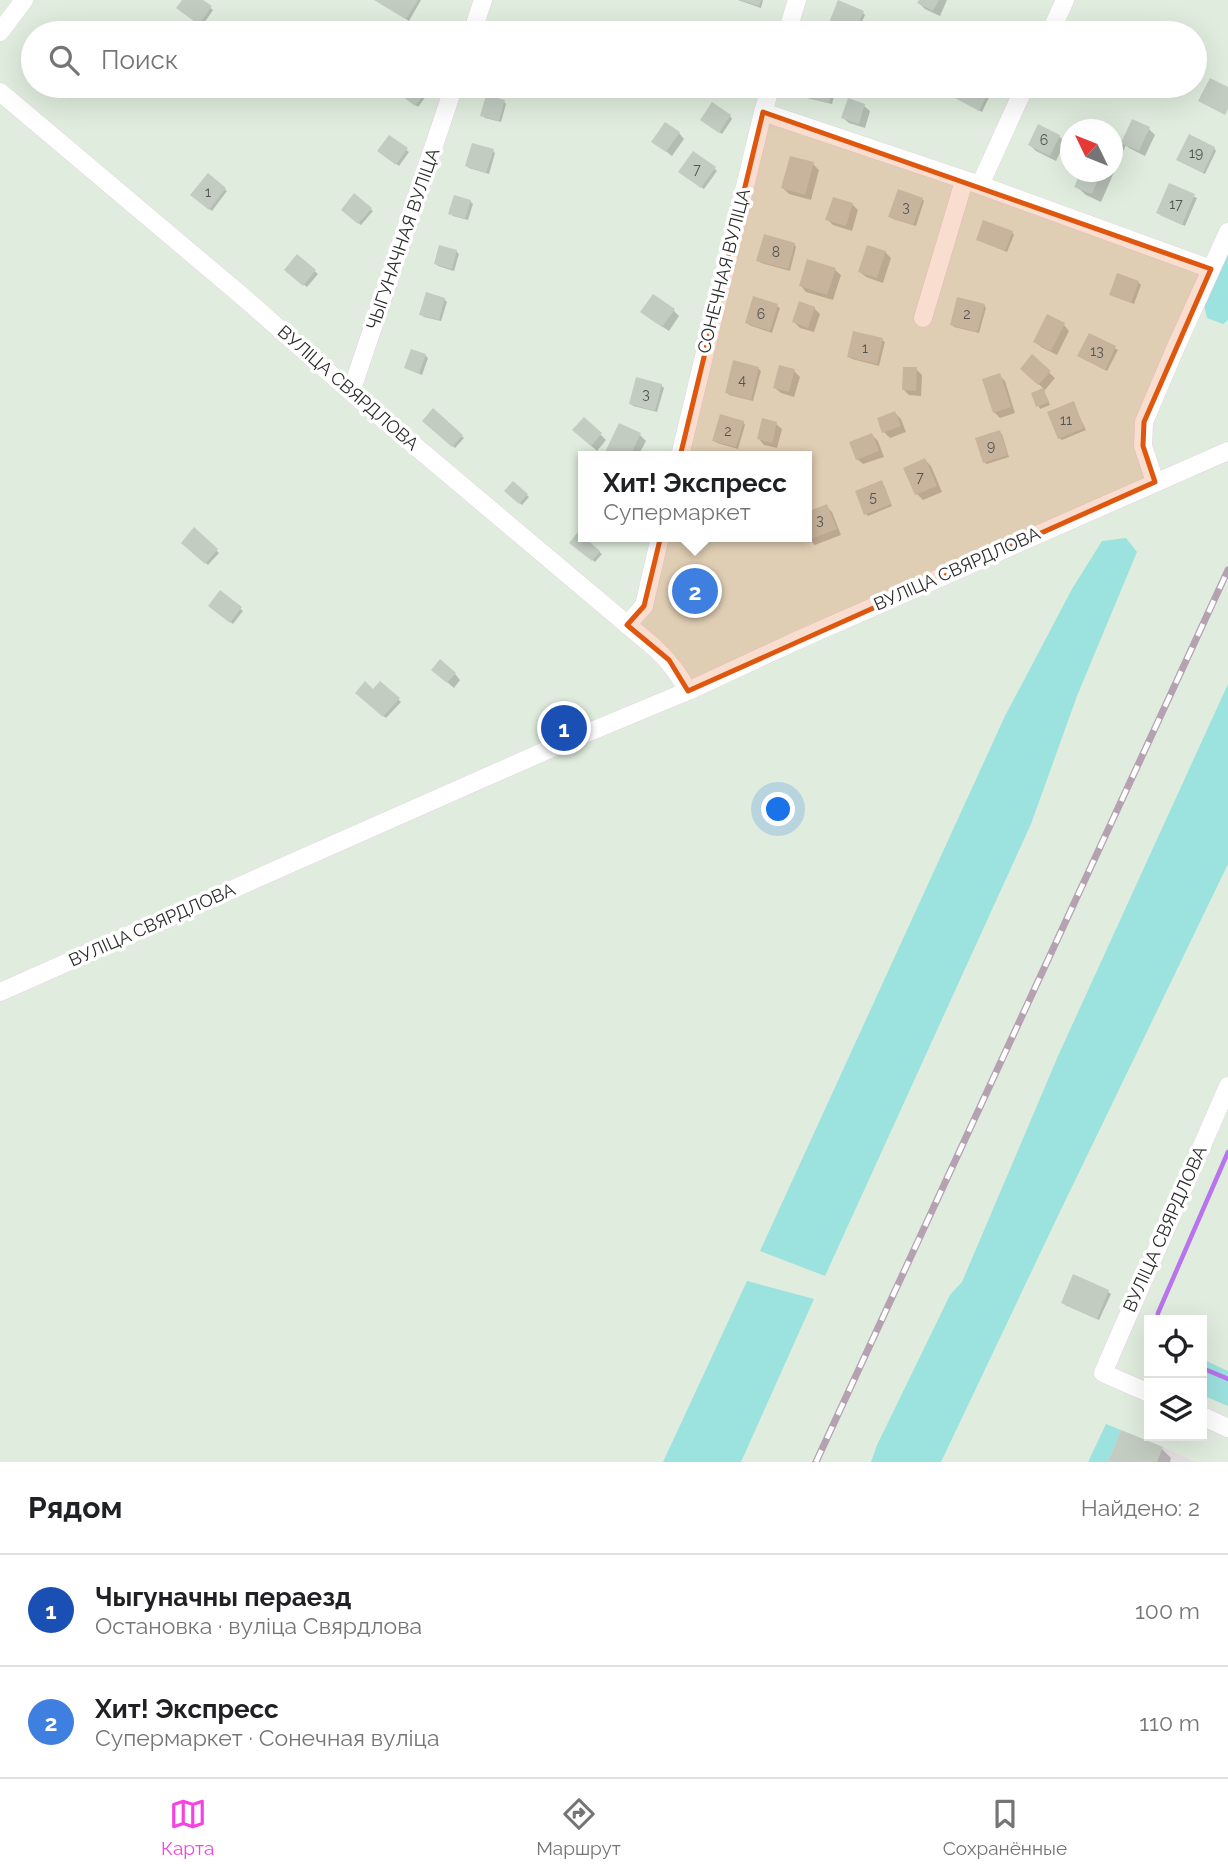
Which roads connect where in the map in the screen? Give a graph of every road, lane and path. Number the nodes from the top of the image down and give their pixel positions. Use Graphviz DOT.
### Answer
graph roads {
  1 [pos="24,0"];
  2 [pos="483,0"];
  3 [pos="797,0"];
  4 [pos="1065,0"];
  5 [pos="476,21"];
  6 [pos="791,21"];
  7 [pos="1055,21"];
  8 [pos="0,32"];
  9 [pos="0,92"];
  10 [pos="450,98"];
  11 [pos="767,98"];
  12 [pos="1018,98"];
  13 [pos="763,112"];
  14 [pos="972,183"];
  15 [pos="1228,232"];
  16 [pos="1211,269"];
  17 [pos="923,318"];
  18 [pos="351,392"];
  19 [pos="681,451"];
  20 [pos="1228,451"];
  21 [pos="1155,482"];
  22 [pos="659,542"];
  23 [pos="627,625"];
  24 [pos="688,691"];
  25 [pos="0,992"];
  26 [pos="1228,1086"];
  27 [pos="1144,1391"];
  28 [pos="1207,1418"];
  29 [pos="1228,1428"];
  1 -- 8 [label="street"];
  2 -- 5 [label="street"];
  3 -- 6 [label="street"];
  4 -- 7 [label="street"];
  9 -- 18 [label="street, ВУЛІЦА СВЯРДЛОВА"];
  10 -- 18 [label="street, ЧЫГУНАЧНАЯ ВУЛІЦА"];
  11 -- 13 [label="street, СОНЕЧНАЯ ВУЛІЦА"];
  12 -- 14 [label="street"];
  13 -- 14 [label="street"];
  13 -- 19 [label="street, СОНЕЧНАЯ ВУЛІЦА"];
  14 -- 16 [label="street"];
  14 -- 17 [label="street"];
  15 -- 16 [label="street"];
  16 -- 21 [label="street"];
  18 -- 23 [label="street, ВУЛІЦА СВЯРДЛОВА"];
  20 -- 21 [label="street, ВУЛІЦА СВЯРДЛОВА"];
  21 -- 24 [label="street, ВУЛІЦА СВЯРДЛОВА"];
  22 -- 23 [label="street"];
  23 -- 24 [label="street, ВУЛІЦА СВЯРДЛОВА"];
  24 -- 25 [label="street, ВУЛІЦА СВЯРДЛОВА"];
  26 -- 27 [label="street, ВУЛІЦА СВЯРДЛОВА"];
  28 -- 29 [label="street"];
}
